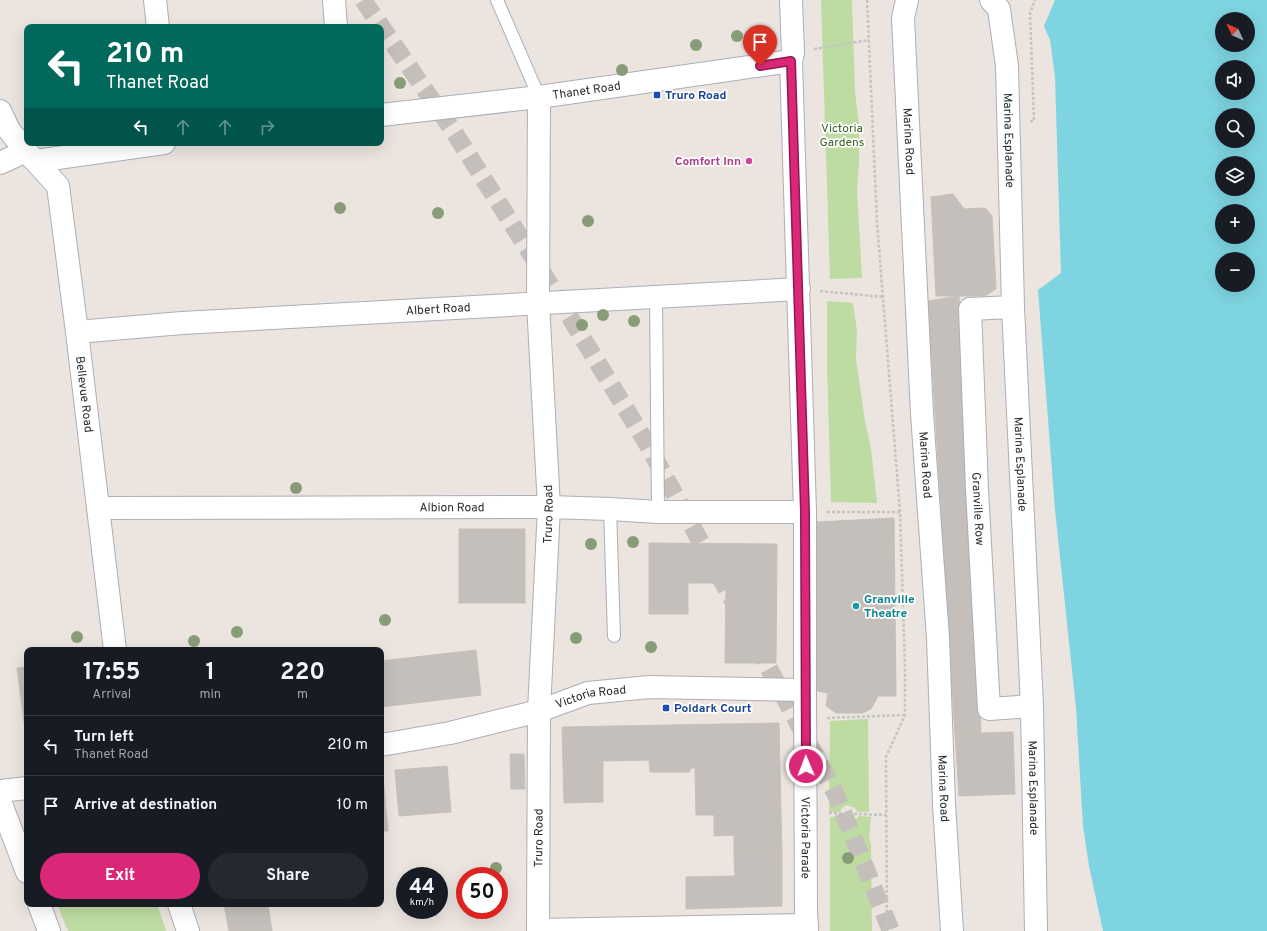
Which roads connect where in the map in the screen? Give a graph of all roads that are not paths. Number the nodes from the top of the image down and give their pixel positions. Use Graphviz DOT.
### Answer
graph roads {
  1 [pos="155,0"];
  2 [pos="334,0"];
  3 [pos="497,0"];
  4 [pos="791,0"];
  5 [pos="907,0"];
  6 [pos="991,0"];
  7 [pos="158,24"];
  8 [pos="336,24"];
  9 [pos="792,57"];
  10 [pos="540,97"];
  11 [pos="0,111"];
  12 [pos="384,115"];
  13 [pos="133,146"];
  14 [pos="31,156"];
  15 [pos="0,163"];
  16 [pos="799,289"];
  17 [pos="656,297"];
  18 [pos="538,303"];
  19 [pos="1013,307"];
  20 [pos="77,332"];
  21 [pos="549,507"];
  22 [pos="98,508"];
  23 [pos="610,508"];
  24 [pos="658,512"];
  25 [pos="805,512"];
  26 [pos="614,636"];
  27 [pos="115,647"];
  28 [pos="805,690"];
  29 [pos="1032,706"];
  30 [pos="539,711"];
  31 [pos="384,744"];
  32 [pos="24,788"];
  33 [pos="0,791"];
  34 [pos="0,801"];
  35 [pos="24,864"];
  36 [pos="40,907"];
  37 [pos="180,907"];
  38 [pos="807,928"];
  39 [pos="49,931"];
  40 [pos="188,931"];
  41 [pos="538,931"];
  42 [pos="952,931"];
  43 [pos="1036,931"];
  1 -- 7 [label="street"];
  2 -- 8 [label="street"];
  3 -- 10 [label="lane"];
  4 -- 9 [label="street, Victoria Parade"];
  5 -- 42 [label="street, Marina Road"];
  6 -- 19 [label="street, Marina Esplanade"];
  9 -- 10 [label="street, Thanet Road"];
  9 -- 16 [label="street, Victoria Parade"];
  10 -- 12 [label="street, Thanet Road"];
  10 -- 18 [label="street, Truro Road"];
  11 -- 14 [label="street, Bellevue Road"];
  13 -- 14 [label="street"];
  14 -- 15 [label="street"];
  14 -- 20 [label="street, Bellevue Road"];
  16 -- 17 [label="street, Albert Road"];
  16 -- 25 [label="street, Victoria Parade"];
  17 -- 18 [label="street, Albert Road"];
  17 -- 24 [label="lane"];
  18 -- 20 [label="street, Albert Road"];
  18 -- 21 [label="street, Truro Road"];
  19 -- 29 [label="street, Marina Esplanade"];
  19 -- 29 [label="street, Granville Row"];
  20 -- 22 [label="street, Bellevue Road"];
  21 -- 22 [label="street, Albion Road"];
  21 -- 23 [label="street, Albion Road"];
  21 -- 30 [label="street, Truro Road"];
  22 -- 27 [label="street, Bellevue Road"];
  23 -- 24 [label="street, Albion Road"];
  23 -- 26 [label="lane"];
  24 -- 25 [label="street, Albion Road"];
  25 -- 28 [label="street, Victoria Parade"];
  28 -- 30 [label="street, Victoria Road"];
  28 -- 38 [label="street, Victoria Parade"];
  29 -- 43 [label="street, Marina Esplanade"];
  30 -- 31 [label="street, Victoria Road"];
  30 -- 41 [label="street, Truro Road"];
  32 -- 33 [label="street"];
  34 -- 35 [label="street"];
  36 -- 39 [label="street"];
  37 -- 40 [label="street"];
  38 -- 41 [label="street"];
}
